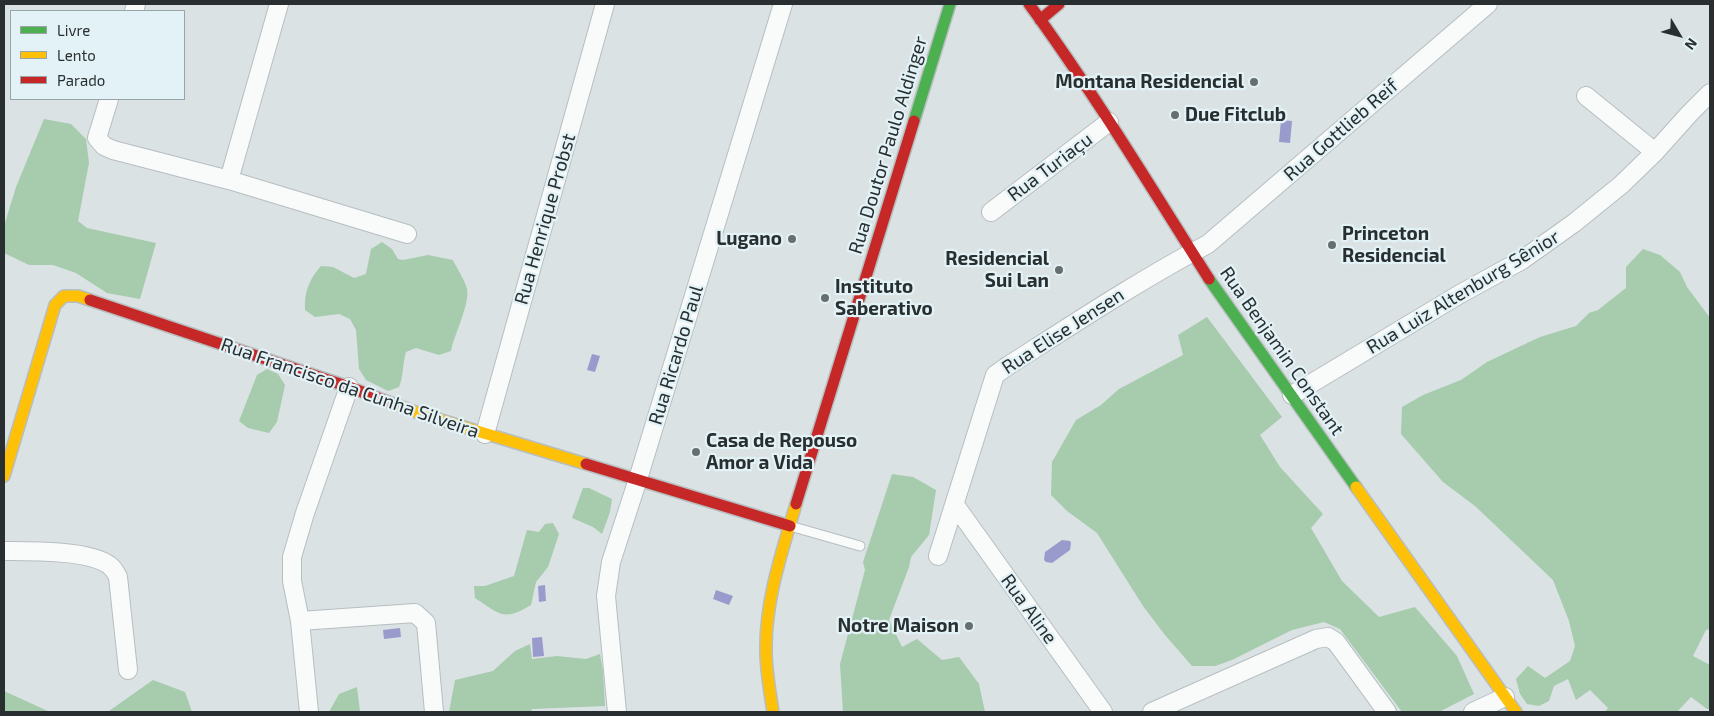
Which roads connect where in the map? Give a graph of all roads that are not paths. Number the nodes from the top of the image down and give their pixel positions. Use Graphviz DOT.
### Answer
graph roads {
  1 [pos="279,4"];
  2 [pos="605,4"];
  3 [pos="783,4"];
  4 [pos="950,4"];
  5 [pos="1029,4"];
  6 [pos="1059,4"];
  7 [pos="1488,4"];
  8 [pos="1040,20"];
  9 [pos="1710,93"];
  10 [pos="1586,96"];
  11 [pos="109,100"];
  12 [pos="1110,122"];
  13 [pos="1655,152"];
  14 [pos="229,180"];
  15 [pos="991,212"];
  16 [pos="407,234"];
  17 [pos="1191,253"];
  18 [pos="349,387"];
  19 [pos="1292,395"];
  20 [pos="9,434"];
  21 [pos="485,434"];
  22 [pos="4,476"];
  23 [pos="638,479"];
  24 [pos="955,505"];
  25 [pos="790,526"];
  26 [pos="860,546"];
  27 [pos="4,551"];
  28 [pos="938,556"];
  29 [pos="300,621"];
  30 [pos="128,670"];
  31 [pos="1505,697"];
  32 [pos="309,712"];
  33 [pos="434,712"];
  34 [pos="616,712"];
  35 [pos="772,712"];
  36 [pos="1103,712"];
  37 [pos="1152,712"];
  38 [pos="1387,712"];
  39 [pos="1473,712"];
  40 [pos="1516,712"];
  1 -- 14 [label="street"];
  2 -- 21 [label="street, Rua Henrique Probst"];
  3 -- 23 [label="street, Rua Ricardo Paul"];
  4 -- 25 [label="street, Rua Doutor Paulo Aldinger"];
  5 -- 8 [label="street, Rua Benjamin Constant"];
  6 -- 8 [label="street"];
  7 -- 17 [label="street, Rua Gottlieb Reif"];
  8 -- 12 [label="street, Rua Benjamin Constant"];
  9 -- 13 [label="street, Rua Luiz Altenburg Sênior"];
  10 -- 13 [label="street"];
  11 -- 14 [label="street"];
  12 -- 15 [label="street, Rua Turiaçu"];
  12 -- 17 [label="street, Rua Benjamin Constant"];
  13 -- 19 [label="street, Rua Luiz Altenburg Sênior"];
  14 -- 16 [label="street"];
  17 -- 19 [label="street, Rua Benjamin Constant"];
  17 -- 24 [label="street, Rua Elise Jensen"];
  18 -- 20 [label="street, Rua Francisco da Cunha Silveira"];
  18 -- 21 [label="street, Rua Francisco da Cunha Silveira"];
  18 -- 29 [label="street"];
  19 -- 31 [label="street, Rua Benjamin Constant"];
  20 -- 22 [label="street, Rua Francisco da Cunha Silveira"];
  21 -- 23 [label="street, Rua Francisco da Cunha Silveira"];
  23 -- 25 [label="street, Rua Francisco da Cunha Silveira"];
  23 -- 34 [label="street, Rua Ricardo Paul"];
  24 -- 28 [label="street, Rua Elise Jensen"];
  24 -- 36 [label="street, Rua Aline"];
  25 -- 26 [label="lane"];
  25 -- 35 [label="street, Rua Doutor Paulo Aldinger"];
  27 -- 30 [label="street"];
  29 -- 32 [label="street"];
  29 -- 33 [label="street"];
  31 -- 39 [label="street"];
  31 -- 40 [label="street, Rua Benjamin Constant"];
  37 -- 38 [label="street"];
}
